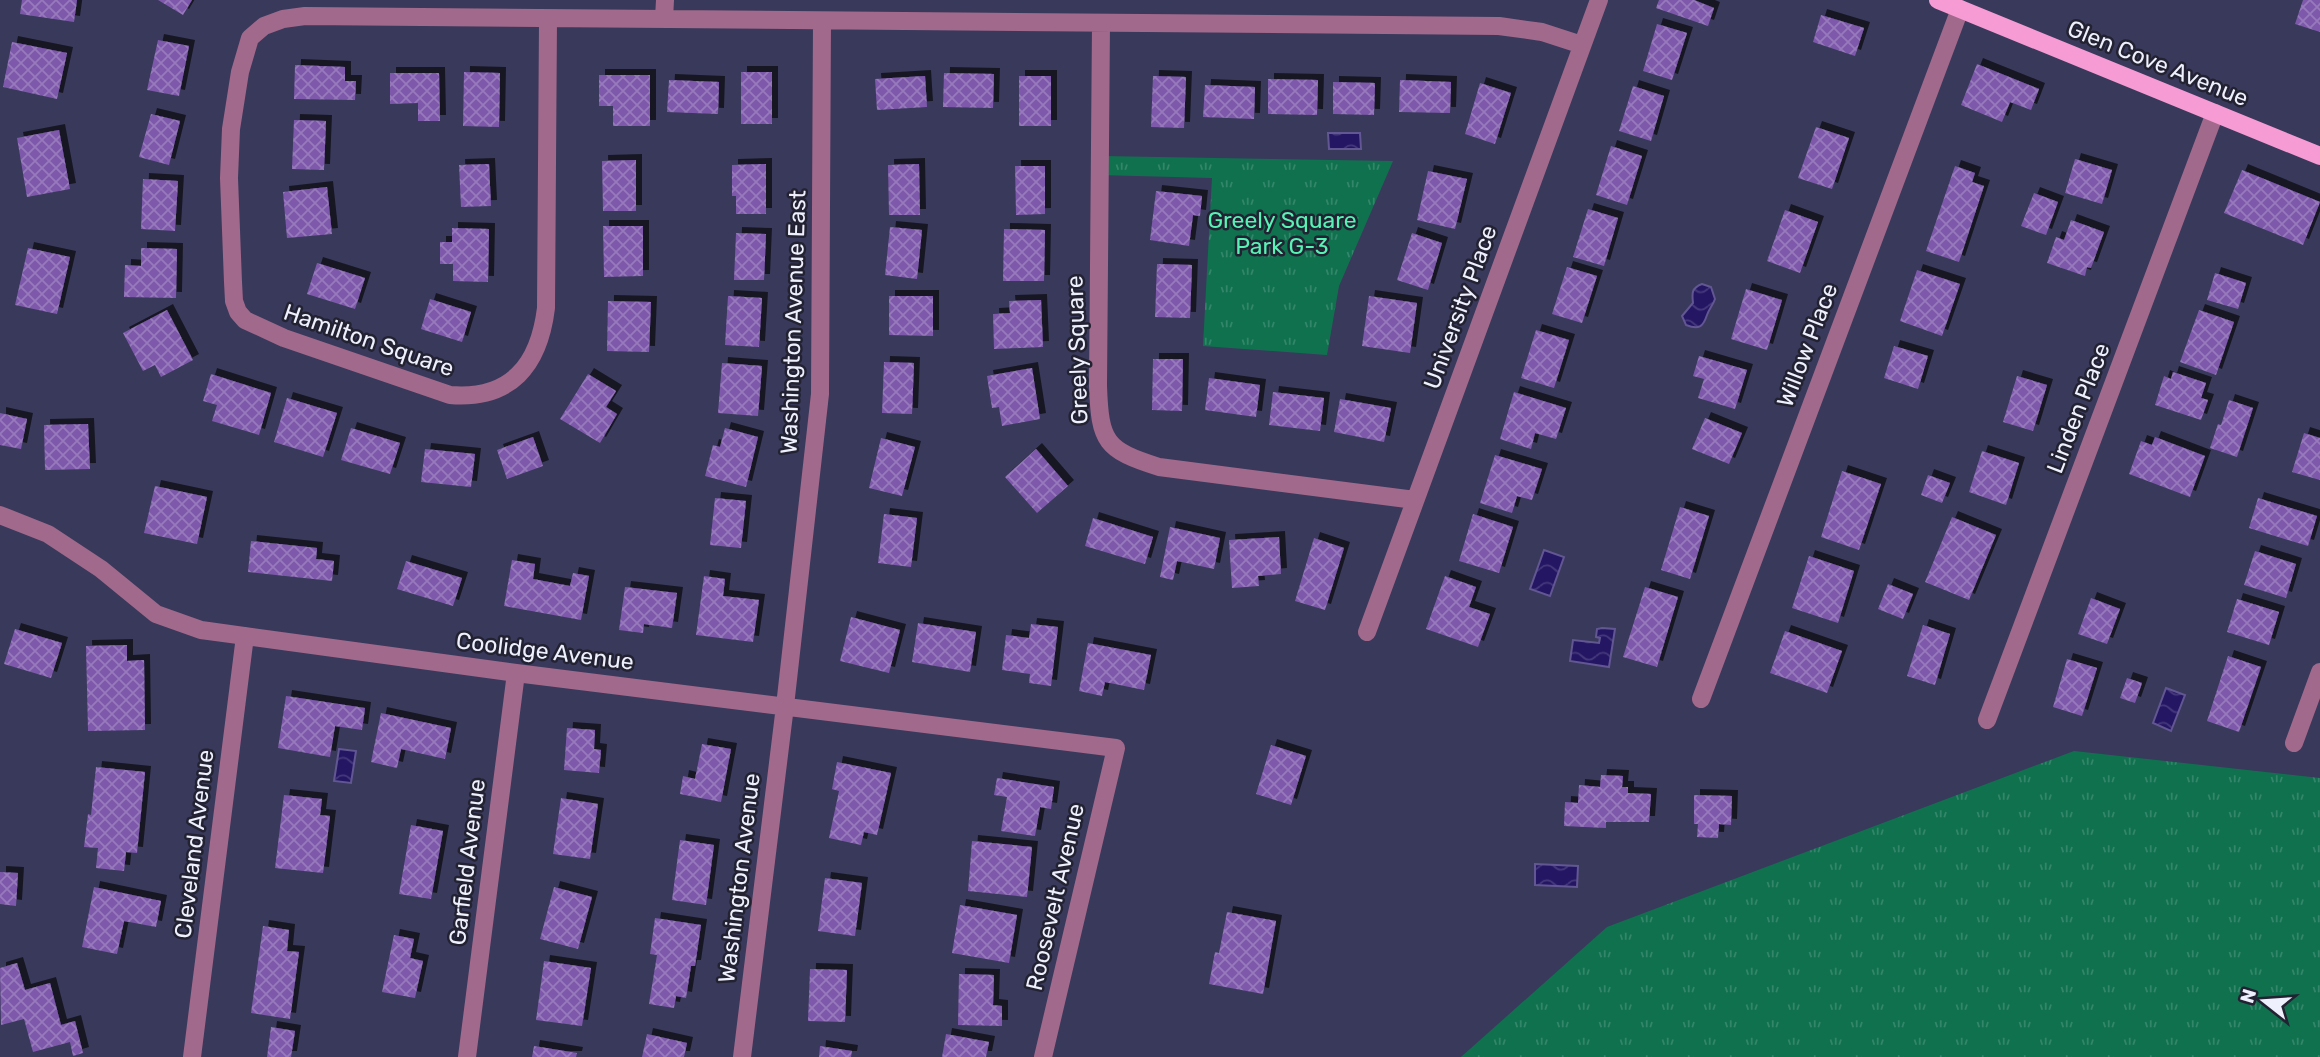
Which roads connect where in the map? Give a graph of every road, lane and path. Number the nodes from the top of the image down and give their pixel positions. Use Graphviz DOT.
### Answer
graph roads {
  1 [pos="665,0"];
  2 [pos="1599,0"];
  3 [pos="1938,0"];
  4 [pos="1960,9"];
  5 [pos="664,19"];
  6 [pos="548,20"];
  7 [pos="822,21"];
  8 [pos="1101,24"];
  9 [pos="1582,46"];
  10 [pos="2215,113"];
  11 [pos="2320,156"];
  12 [pos="1415,500"];
  13 [pos="0,515"];
  14 [pos="1367,632"];
  15 [pos="245,636"];
  16 [pos="2320,672"];
  17 [pos="516,673"];
  18 [pos="1701,699"];
  19 [pos="785,706"];
  20 [pos="1987,720"];
  21 [pos="2294,743"];
  22 [pos="1115,747"];
  23 [pos="192,1057"];
  24 [pos="467,1057"];
  25 [pos="742,1057"];
  26 [pos="1043,1057"];
  1 -- 5 [label="street"];
  2 -- 9 [label="street, University Place"];
  3 -- 4 [label="main road, Glen Cove Avenue"];
  4 -- 10 [label="main road, Glen Cove Avenue"];
  4 -- 18 [label="street, Willow Place"];
  5 -- 6 [label="street"];
  5 -- 7 [label="street"];
  6 -- 6 [label="street, Hamilton Square"];
  7 -- 8 [label="street"];
  7 -- 19 [label="street, Washington Avenue East"];
  8 -- 9 [label="street"];
  8 -- 12 [label="street, Greely Square"];
  9 -- 12 [label="street, University Place"];
  10 -- 11 [label="main road, Glen Cove Avenue"];
  10 -- 20 [label="street, Linden Place"];
  12 -- 14 [label="street, University Place"];
  13 -- 15 [label="street, Coolidge Avenue"];
  15 -- 17 [label="street, Coolidge Avenue"];
  15 -- 23 [label="street, Cleveland Avenue"];
  16 -- 21 [label="street"];
  17 -- 19 [label="street, Coolidge Avenue"];
  17 -- 24 [label="street, Garfield Avenue"];
  19 -- 22 [label="street, Coolidge Avenue"];
  19 -- 25 [label="street, Washington Avenue"];
  22 -- 26 [label="street, Roosevelt Avenue"];
}
